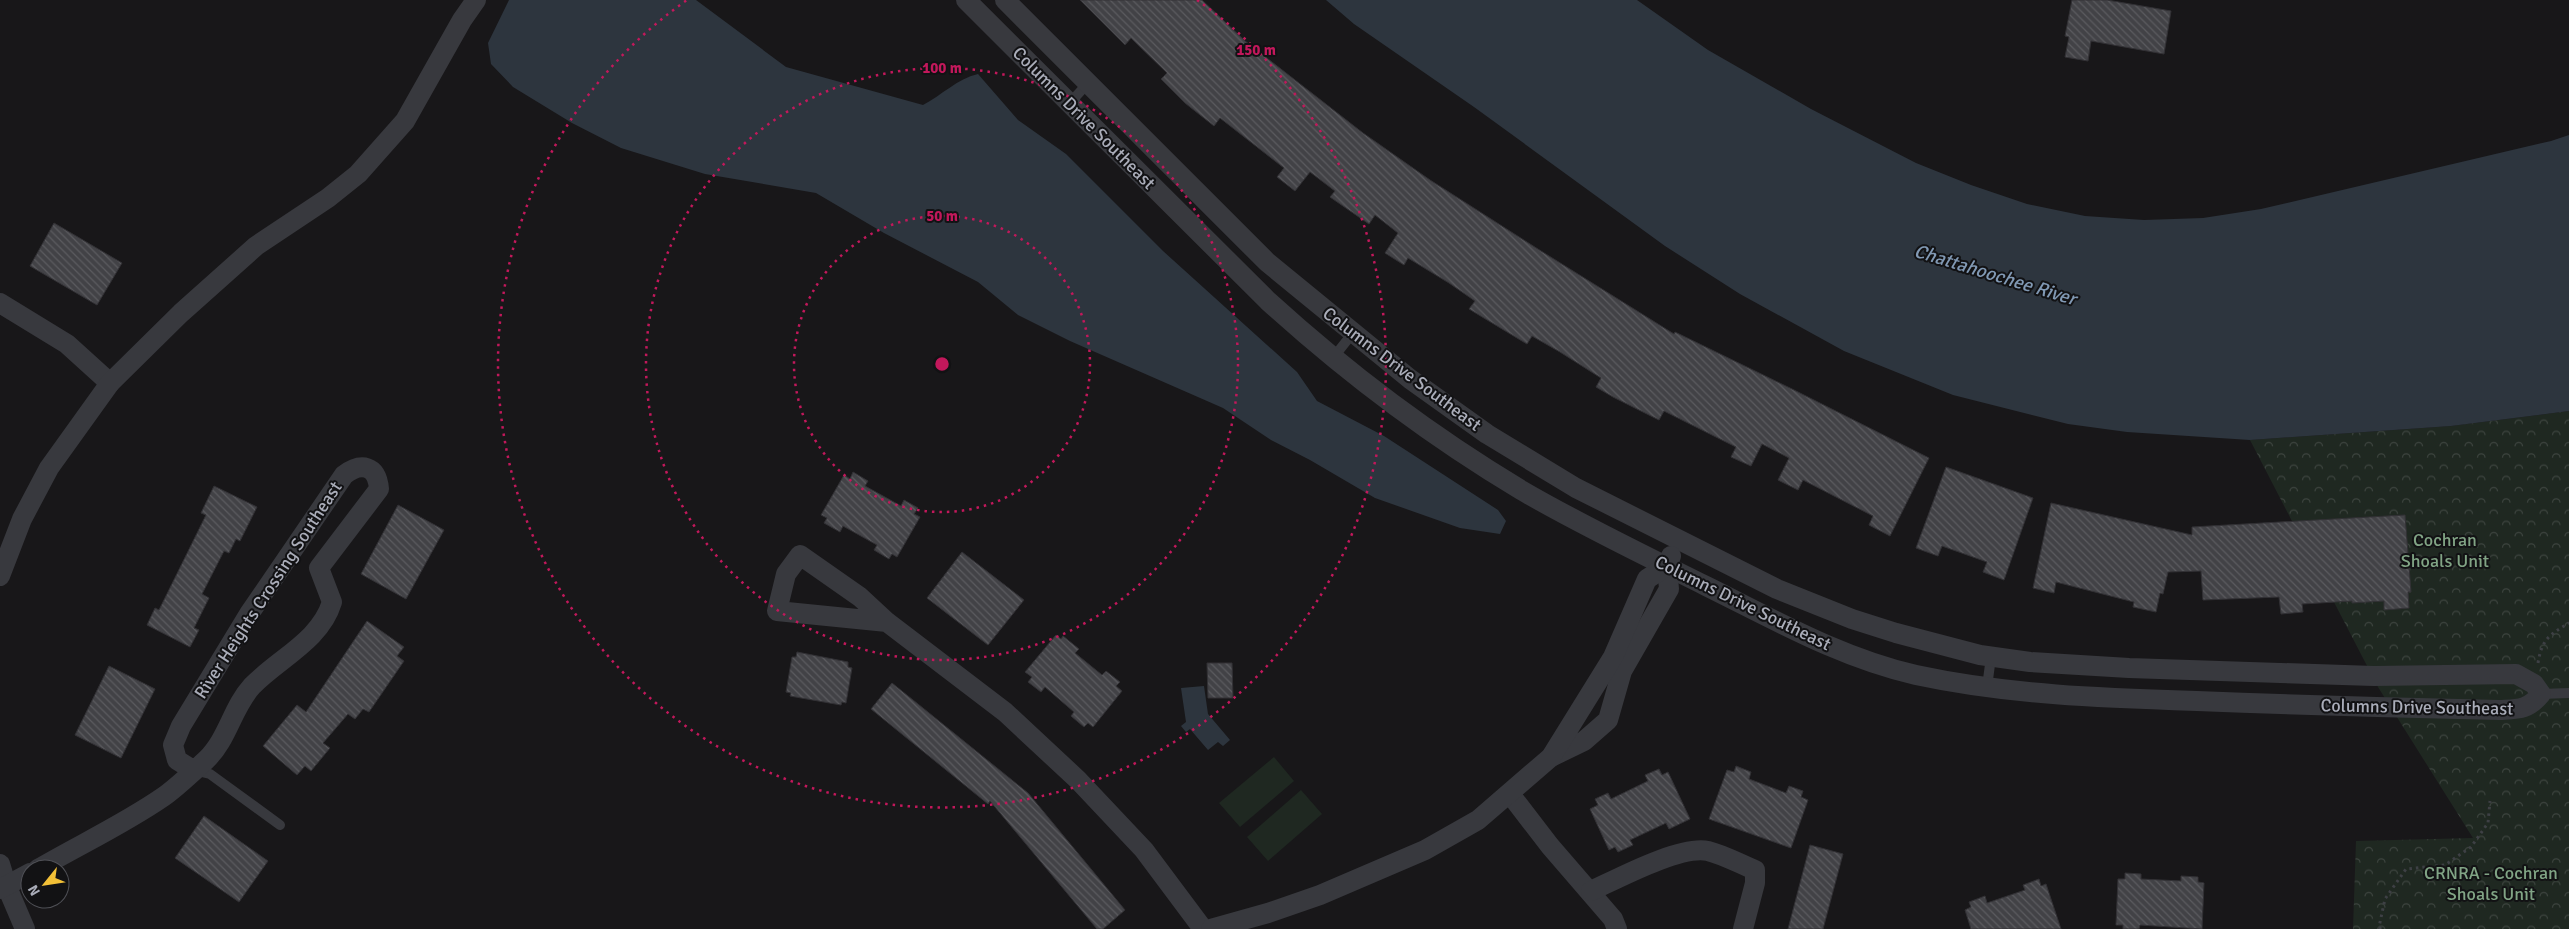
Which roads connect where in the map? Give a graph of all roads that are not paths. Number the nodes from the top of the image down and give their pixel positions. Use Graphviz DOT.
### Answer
graph roads {
  1 [pos="476,0"];
  2 [pos="966,0"];
  3 [pos="1005,0"];
  4 [pos="1088,83"];
  5 [pos="1069,104"];
  6 [pos="0,303"];
  7 [pos="1352,334"];
  8 [pos="1333,358"];
  9 [pos="110,383"];
  10 [pos="1679,541"];
  11 [pos="1666,566"];
  12 [pos="0,576"];
  13 [pos="887,622"];
  14 [pos="1991,657"];
  15 [pos="1620,660"];
  16 [pos="1987,687"];
  17 [pos="2537,689"];
  18 [pos="2569,693"];
  19 [pos="1551,757"];
  20 [pos="193,770"];
  21 [pos="1510,794"];
  22 [pos="280,825"];
  23 [pos="55,859"];
  24 [pos="0,864"];
  25 [pos="20,879"];
  26 [pos="3,888"];
  27 [pos="1591,891"];
  28 [pos="25,929"];
  29 [pos="1203,929"];
  30 [pos="1210,929"];
  31 [pos="1617,929"];
  32 [pos="1743,929"];
  1 -- 9 [label="street"];
  2 -- 5 [label="street, Columns Drive Southeast"];
  3 -- 4 [label="street, Columns Drive Southeast"];
  4 -- 5 [label="lane"];
  4 -- 7 [label="street, Columns Drive Southeast"];
  5 -- 8 [label="street, Columns Drive Southeast"];
  6 -- 9 [label="street"];
  7 -- 8 [label="lane"];
  7 -- 10 [label="street, Columns Drive Southeast"];
  8 -- 11 [label="street, Columns Drive Southeast"];
  9 -- 12 [label="street"];
  10 -- 11 [label="street"];
  10 -- 14 [label="street, Columns Drive Southeast"];
  11 -- 15 [label="street"];
  11 -- 16 [label="street, Columns Drive Southeast"];
  13 -- 13 [label="street"];
  13 -- 29 [label="street"];
  14 -- 16 [label="lane"];
  14 -- 17 [label="street, Columns Drive Southeast"];
  15 -- 19 [label="street"];
  15 -- 19 [label="street"];
  16 -- 17 [label="street, Columns Drive Southeast"];
  17 -- 18 [label="lane"];
  19 -- 21 [label="street"];
  20 -- 20 [label="street, River Heights Crossing Southeast"];
  20 -- 22 [label="lane"];
  20 -- 23 [label="street, River Heights Crossing Southeast"];
  21 -- 27 [label="street"];
  21 -- 30 [label="street"];
  24 -- 26 [label="street"];
  25 -- 26 [label="street"];
  26 -- 28 [label="street"];
  27 -- 31 [label="street"];
  27 -- 32 [label="street"];
}
